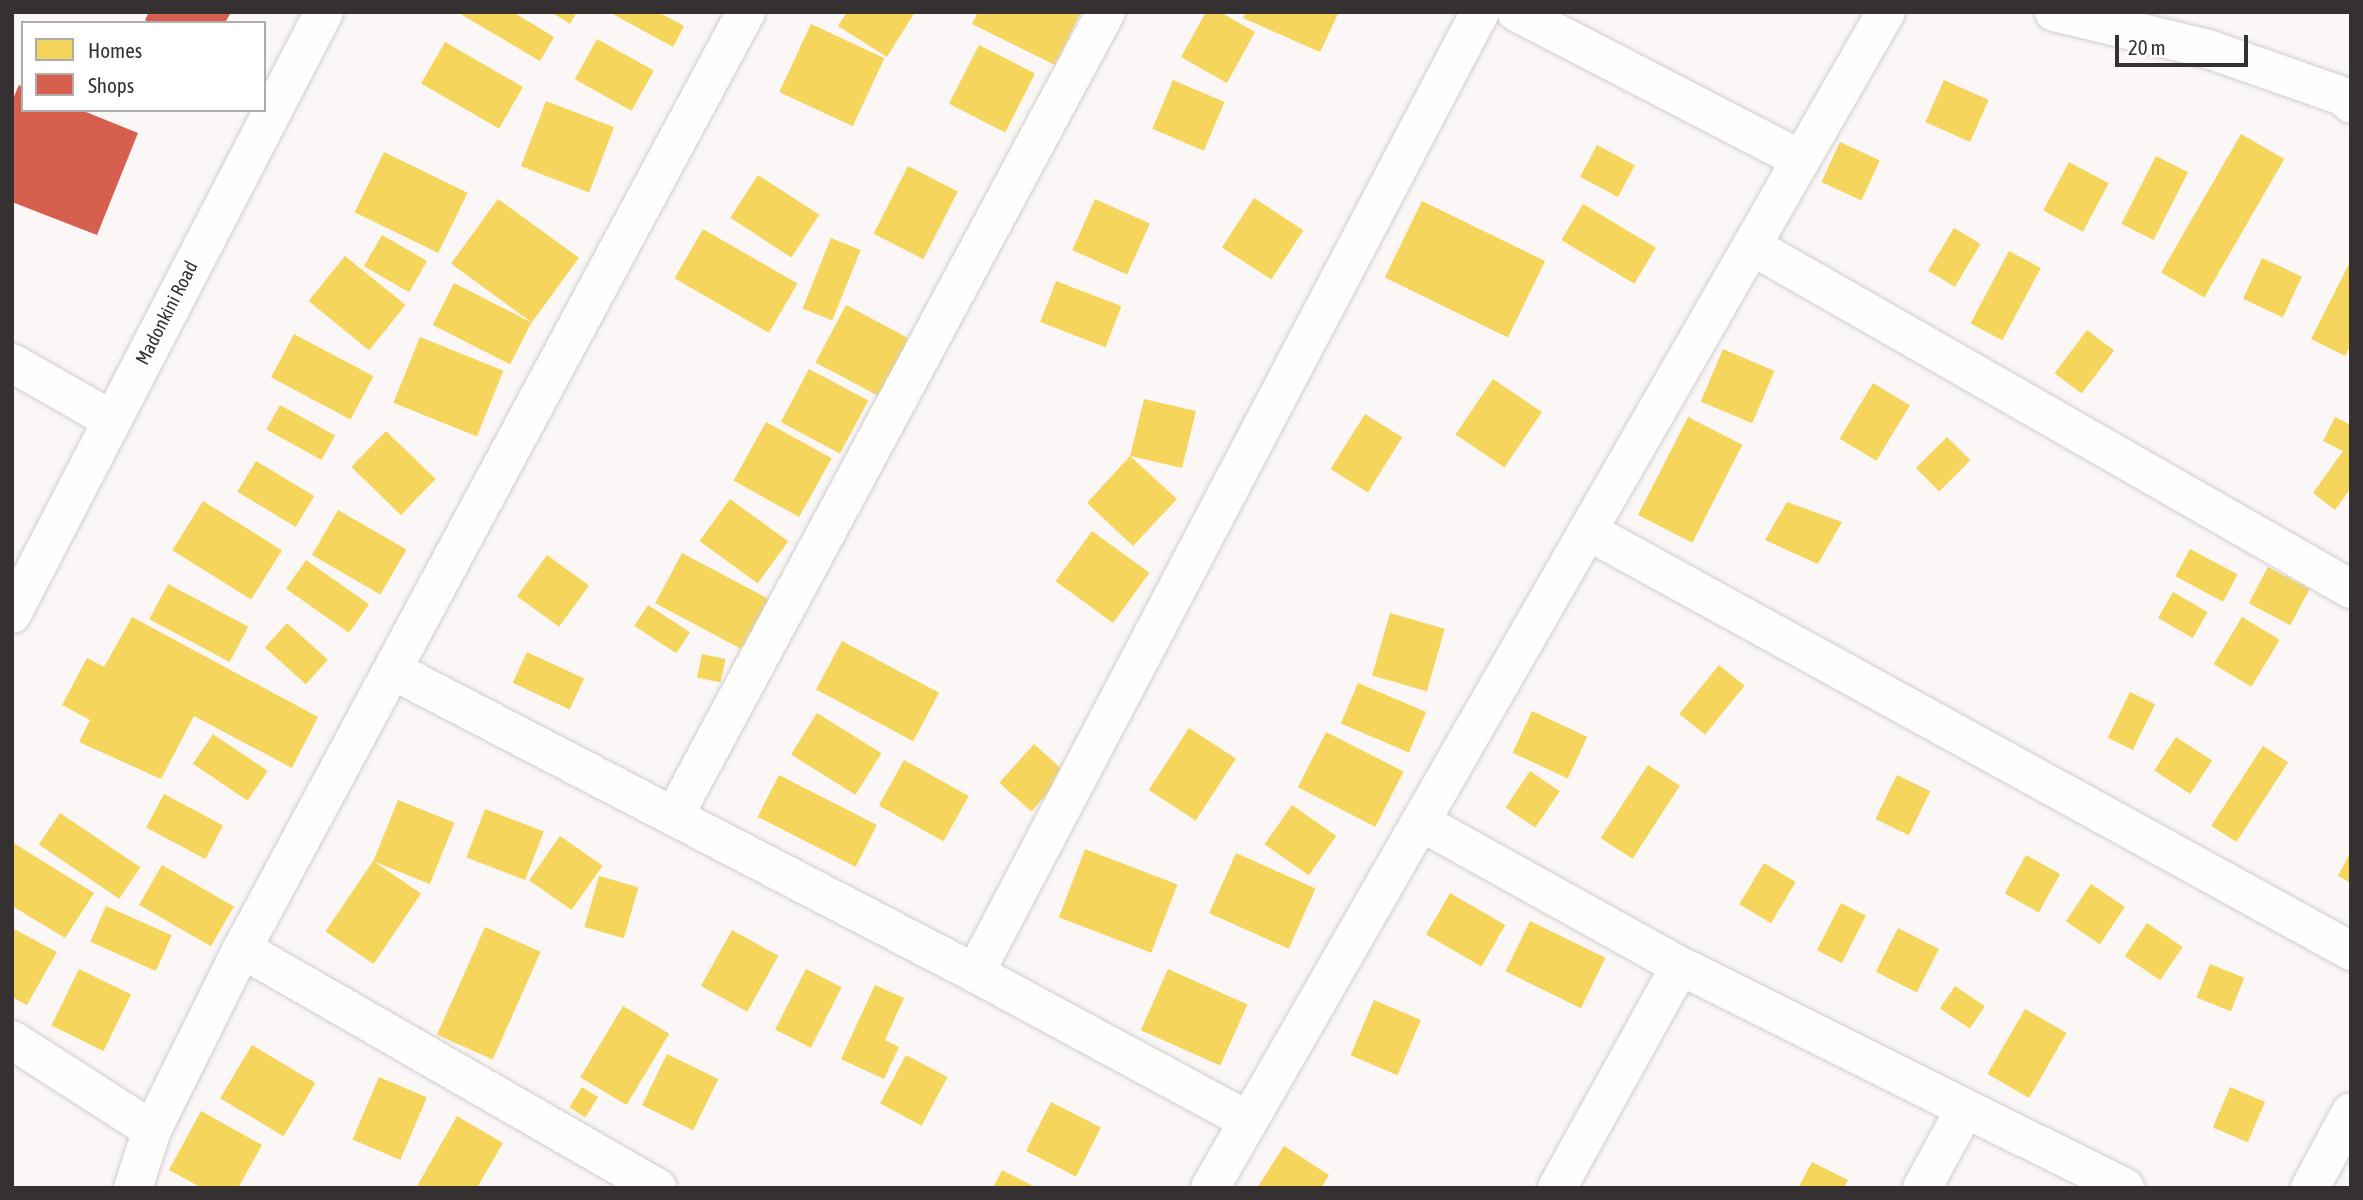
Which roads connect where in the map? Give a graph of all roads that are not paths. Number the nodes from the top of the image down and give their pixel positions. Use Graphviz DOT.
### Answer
graph roads {
  1 [pos="324,12"];
  2 [pos="746,12"];
  3 [pos="1106,12"];
  4 [pos="1480,12"];
  5 [pos="1516,12"];
  6 [pos="1886,12"];
  7 [pos="2053,12"];
  8 [pos="2351,104"];
  9 [pos="1801,160"];
  10 [pos="1752,246"];
  11 [pos="12,363"];
  12 [pos="112,419"];
  13 [pos="1588,531"];
  14 [pos="2351,589"];
  15 [pos="12,614"];
  16 [pos="394,671"];
  17 [pos="674,816"];
  18 [pos="1421,822"];
  19 [pos="242,949"];
  20 [pos="2351,951"];
  21 [pos="1680,966"];
  22 [pos="975,973"];
  23 [pos="12,1040"];
  24 [pos="1965,1109"];
  25 [pos="2351,1112"];
  26 [pos="1249,1121"];
  27 [pos="152,1130"];
  28 [pos="133,1188"];
  29 [pos="657,1188"];
  30 [pos="1210,1188"];
  31 [pos="1557,1188"];
  32 [pos="1922,1188"];
  33 [pos="2125,1188"];
  34 [pos="2310,1188"];
  1 -- 12 [label="street, Madonkini Road"];
  2 -- 16 [label="street"];
  3 -- 17 [label="street"];
  4 -- 22 [label="street"];
  5 -- 9 [label="street"];
  6 -- 9 [label="street"];
  7 -- 8 [label="street"];
  9 -- 10 [label="street"];
  10 -- 13 [label="street"];
  10 -- 14 [label="street"];
  11 -- 12 [label="street"];
  12 -- 15 [label="street, Madonkini Road"];
  13 -- 18 [label="street"];
  13 -- 20 [label="street"];
  16 -- 17 [label="street"];
  16 -- 19 [label="street"];
  17 -- 22 [label="street"];
  18 -- 21 [label="street"];
  18 -- 26 [label="street"];
  19 -- 27 [label="street"];
  19 -- 29 [label="street"];
  21 -- 24 [label="street"];
  21 -- 31 [label="street"];
  22 -- 26 [label="street"];
  23 -- 27 [label="street"];
  24 -- 32 [label="street"];
  24 -- 33 [label="street"];
  25 -- 34 [label="street"];
  26 -- 30 [label="street"];
  27 -- 28 [label="street"];
}
